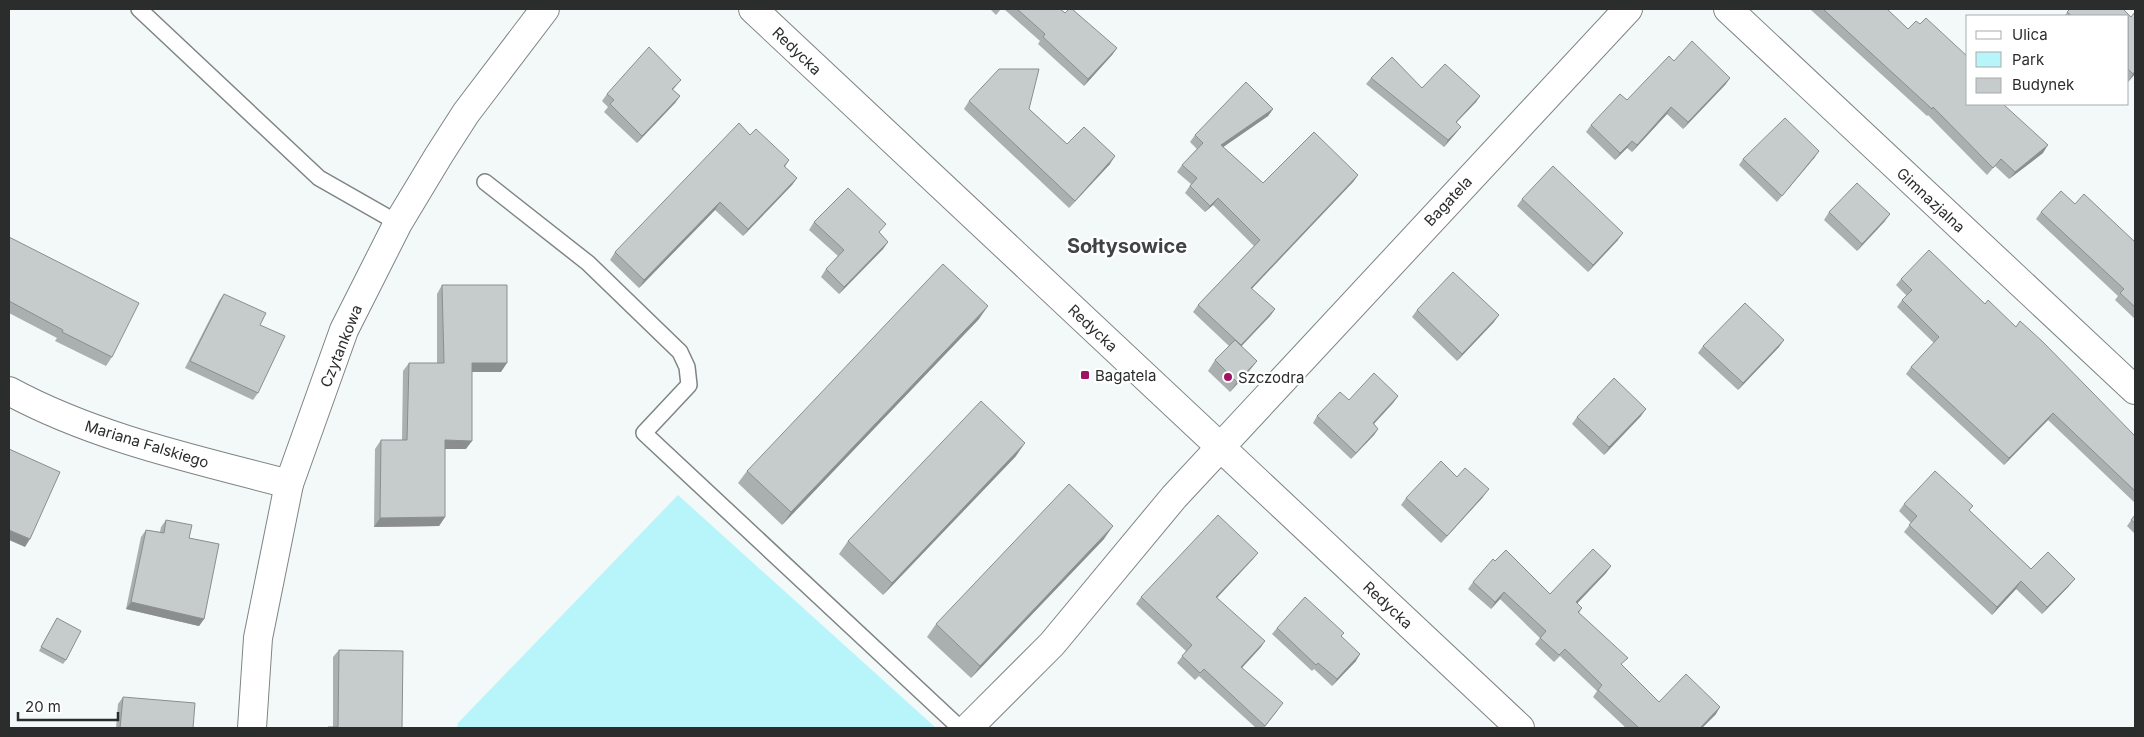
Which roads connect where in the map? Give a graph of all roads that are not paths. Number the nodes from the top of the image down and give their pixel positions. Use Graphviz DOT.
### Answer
graph roads {
  1 [pos="139,9"];
  2 [pos="544,9"];
  3 [pos="753,9"];
  4 [pos="1628,9"];
  5 [pos="1728,9"];
  6 [pos="485,182"];
  7 [pos="398,223"];
  8 [pos="2135,390"];
  9 [pos="9,391"];
  10 [pos="1219,447"];
  11 [pos="289,484"];
  12 [pos="252,728"];
  13 [pos="960,728"];
  14 [pos="968,728"];
  15 [pos="1520,728"];
  1 -- 7 [label="lane"];
  2 -- 7 [label="street, Czytankowa"];
  3 -- 10 [label="street, Redycka"];
  4 -- 10 [label="street, Bagatela"];
  5 -- 8 [label="street, Gimnazjalna"];
  6 -- 13 [label="lane"];
  7 -- 11 [label="street, Czytankowa"];
  9 -- 11 [label="street, Mariana Falskiego"];
  10 -- 14 [label="street, Bagatela"];
  10 -- 15 [label="street, Redycka"];
  11 -- 12 [label="street, Czytankowa"];
}
